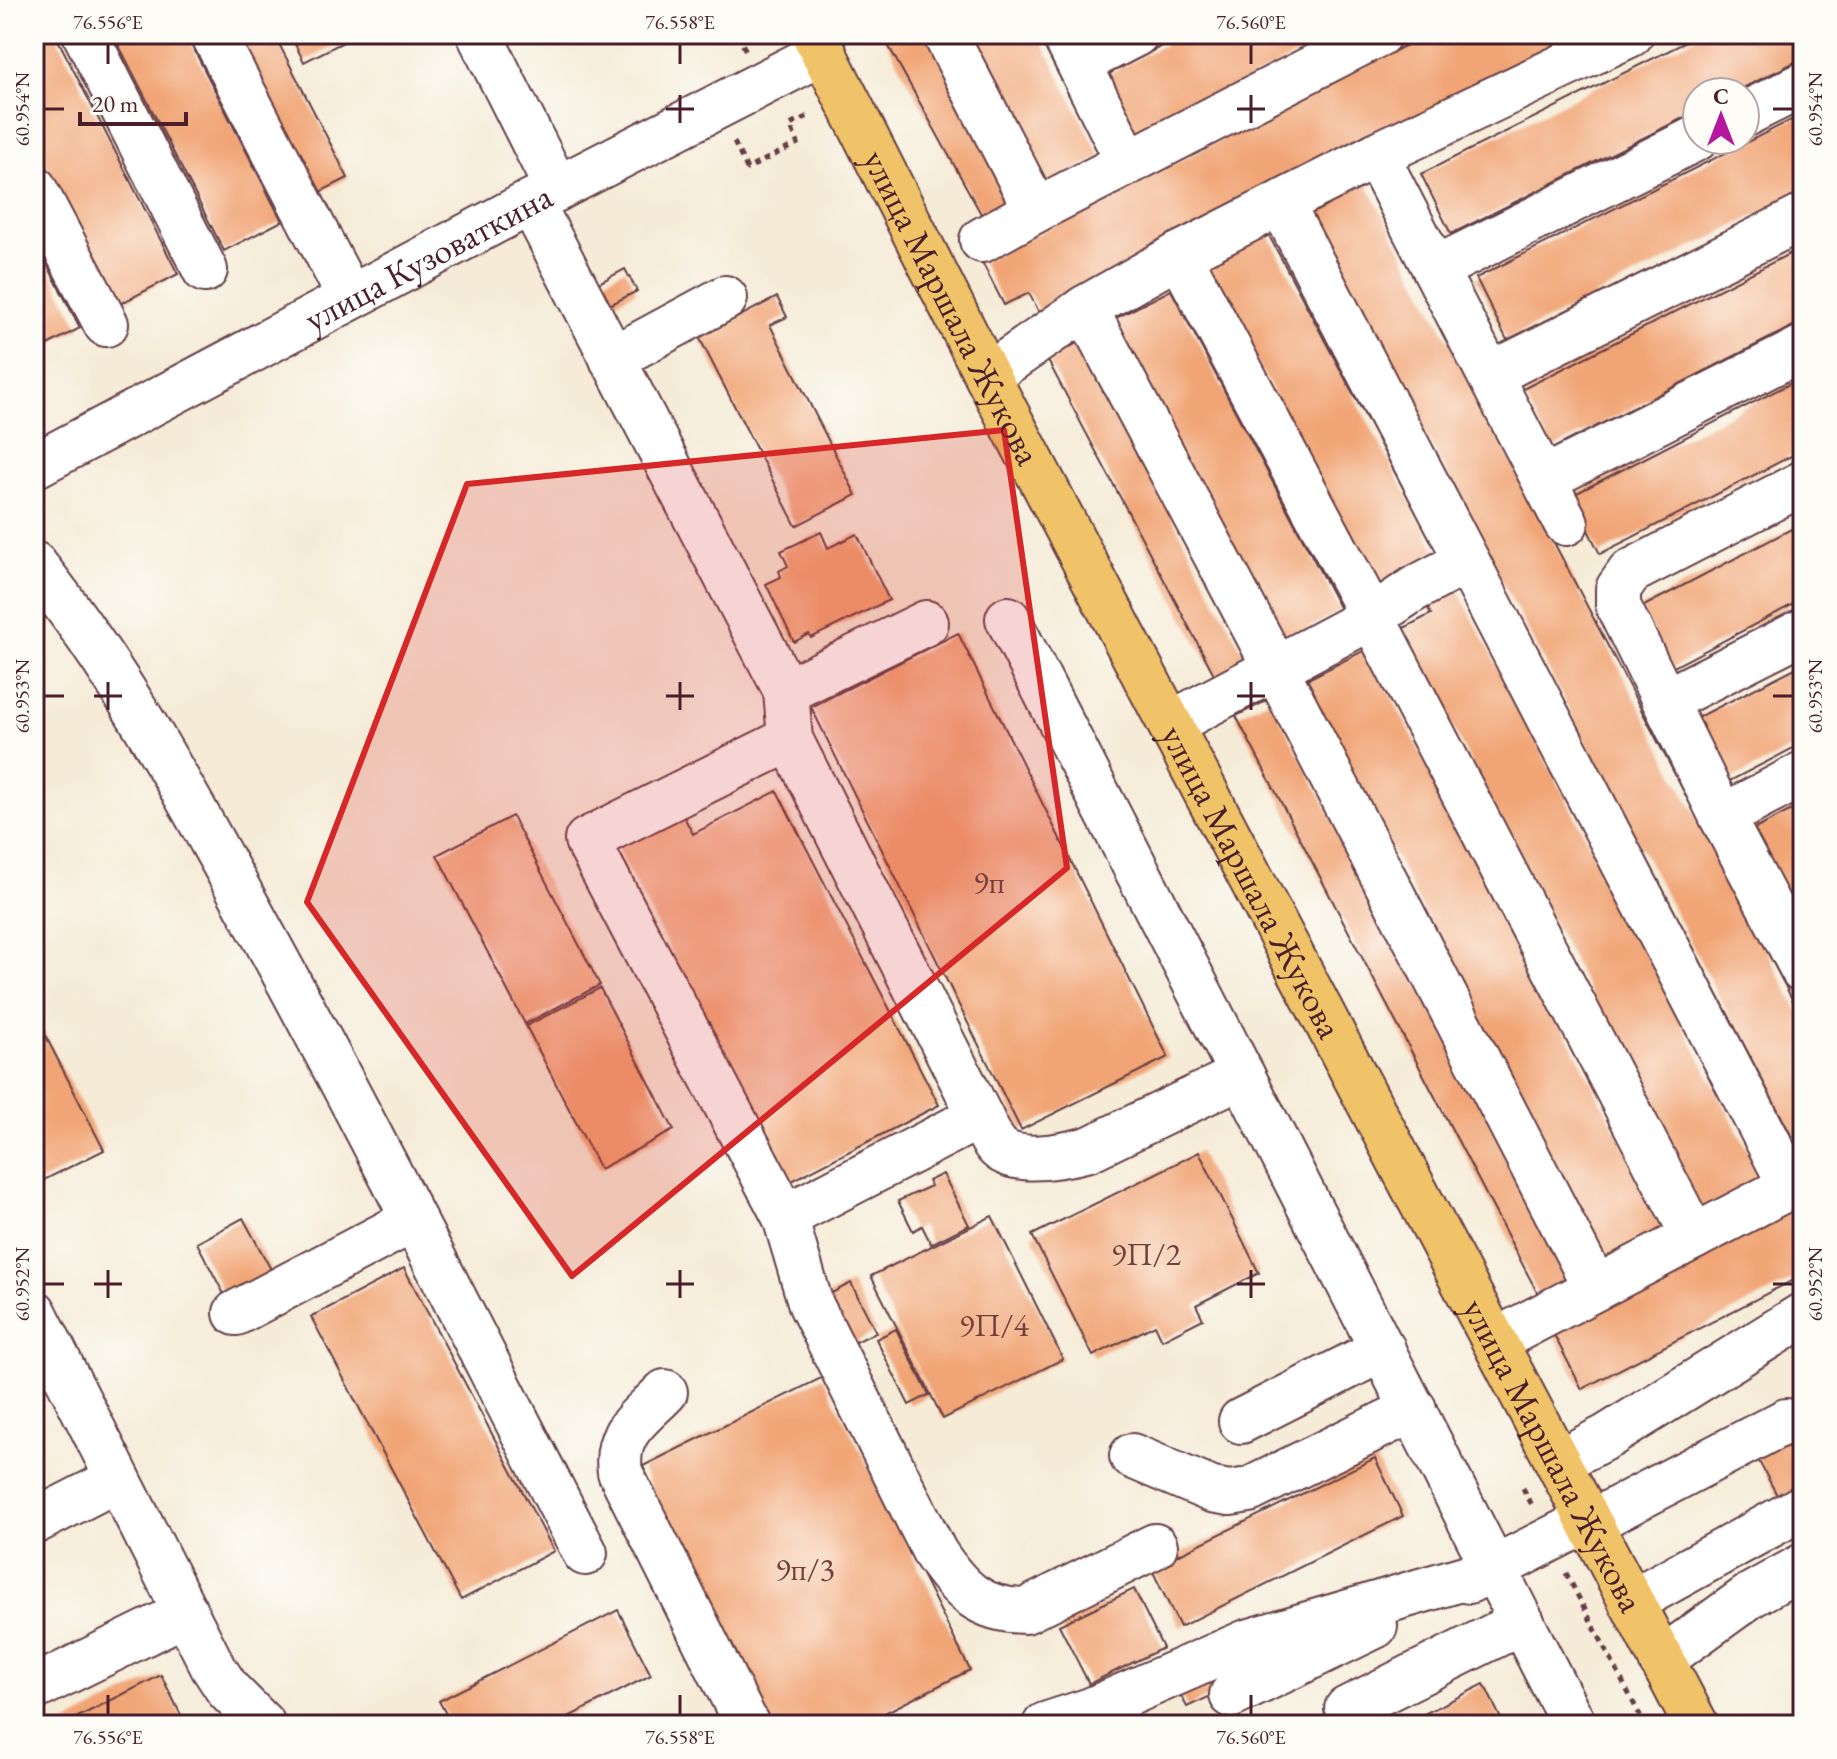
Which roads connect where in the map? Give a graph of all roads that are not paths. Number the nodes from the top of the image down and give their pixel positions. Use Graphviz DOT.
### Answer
graph roads {
  1 [pos="85,34"];
  2 [pos="213,34"];
  3 [pos="479,34"];
  4 [pos="945,34"];
  5 [pos="1136,34"];
  6 [pos="1379,34"];
  7 [pos="1631,34"];
  8 [pos="819,43"];
  9 [pos="1072,49"];
  10 [pos="1803,85"];
  11 [pos="1761,106"];
  12 [pos="1681,146"];
  13 [pos="1376,155"];
  14 [pos="1128,162"];
  15 [pos="34,188"];
  16 [pos="544,195"];
  17 [pos="1281,203"];
  18 [pos="1036,210"];
  19 [pos="1803,217"];
  20 [pos="982,240"];
  21 [pos="1179,255"];
  22 [pos="1435,269"];
  23 [pos="205,270"];
  24 [pos="350,298"];
  25 [pos="725,298"];
  26 [pos="1085,308"];
  27 [pos="106,324"];
  28 [pos="1803,348"];
  29 [pos="612,359"];
  30 [pos="1490,375"];
  31 [pos="987,376"];
  32 [pos="34,466"];
  33 [pos="1544,479"];
  34 [pos="1803,483"];
  35 [pos="1566,523"];
  36 [pos="1467,561"];
  37 [pos="34,564"];
  38 [pos="1372,617"];
  39 [pos="1008,619"];
  40 [pos="926,623"];
  41 [pos="1803,631"];
  42 [pos="1276,669"];
  43 [pos="786,691"];
  44 [pos="1665,701"];
  45 [pos="1170,724"];
  46 [pos="790,739"];
  47 [pos="1803,774"];
  48 [pos="1722,817"];
  49 [pos="1789,909"];
  50 [pos="1803,970"];
  51 [pos="1242,1075"];
  52 [pos="980,1116"];
  53 [pos="1797,1182"];
  54 [pos="785,1217"];
  55 [pos="413,1220"];
  56 [pos="1694,1237"];
  57 [pos="1595,1287"];
  58 [pos="34,1312"];
  59 [pos="236,1313"];
  60 [pos="1803,1315"];
  61 [pos="1495,1341"];
  62 [pos="1383,1349"];
  63 [pos="665,1392"];
  64 [pos="1414,1409"];
  65 [pos="1241,1421"];
  66 [pos="1803,1429"];
  67 [pos="1132,1456"];
  68 [pos="1558,1462"];
  69 [pos="118,1479"];
  70 [pos="1803,1507"];
  71 [pos="34,1522"];
  72 [pos="1589,1522"];
  73 [pos="1155,1546"];
  74 [pos="585,1553"];
  75 [pos="1803,1566"];
  76 [pos="1495,1569"];
  77 [pos="1631,1602"];
  78 [pos="186,1613"];
  79 [pos="1522,1622"];
  80 [pos="1661,1660"];
  81 [pos="34,1688"];
  82 [pos="1232,1695"];
  83 [pos="1347,1709"];
  84 [pos="263,1725"];
  85 [pos="747,1725"];
  86 [pos="1045,1725"];
  87 [pos="1574,1725"];
  88 [pos="1696,1725"];
  1 -- 23 [label="street"];
  2 -- 24 [label="street"];
  3 -- 16 [label="street"];
  4 -- 18 [label="street"];
  5 -- 9 [label="street"];
  6 -- 14 [label="street"];
  7 -- 13 [label="street"];
  8 -- 16 [label="street, улица Кузоваткина"];
  8 -- 31 [label="main road, улица Маршала Жукова"];
  9 -- 14 [label="street"];
  10 -- 11 [label="street"];
  12 -- 22 [label="street"];
  13 -- 17 [label="street"];
  13 -- 22 [label="street"];
  14 -- 18 [label="street"];
  15 -- 27 [label="street"];
  16 -- 24 [label="street, улица Кузоваткина"];
  16 -- 29 [label="street"];
  17 -- 21 [label="street"];
  17 -- 36 [label="street"];
  18 -- 20 [label="street"];
  19 -- 30 [label="street"];
  21 -- 26 [label="street"];
  21 -- 38 [label="street"];
  22 -- 30 [label="street"];
  24 -- 32 [label="street, улица Кузоваткина"];
  25 -- 29 [label="street"];
  26 -- 31 [label="street"];
  26 -- 42 [label="street"];
  28 -- 33 [label="street"];
  29 -- 43 [label="street"];
  30 -- 33 [label="street"];
  31 -- 45 [label="main road, улица Маршала Жукова"];
  33 -- 35 [label="street"];
  34 -- 44 [label="street"];
  36 -- 38 [label="street"];
  36 -- 53 [label="street"];
  37 -- 55 [label="street"];
  38 -- 42 [label="street"];
  38 -- 56 [label="street"];
  39 -- 51 [label="street"];
  40 -- 43 [label="street"];
  41 -- 44 [label="street"];
  42 -- 45 [label="street"];
  42 -- 57 [label="street"];
  43 -- 46 [label="street"];
  44 -- 48 [label="street"];
  45 -- 61 [label="main road, улица Маршала Жукова"];
  46 -- 52 [label="street"];
  46 -- 54 [label="street"];
  47 -- 48 [label="street"];
  48 -- 49 [label="street"];
  49 -- 50 [label="street"];
  51 -- 52 [label="street"];
  51 -- 62 [label="street"];
  52 -- 54 [label="street"];
  53 -- 56 [label="street"];
  54 -- 73 [label="street"];
  55 -- 59 [label="street"];
  55 -- 74 [label="street"];
  56 -- 57 [label="street"];
  57 -- 61 [label="street"];
  58 -- 69 [label="street"];
  60 -- 68 [label="street"];
  61 -- 68 [label="main road, улица Маршала Жукова"];
  62 -- 64 [label="street"];
  62 -- 65 [label="street"];
  63 -- 85 [label="street"];
  64 -- 67 [label="street"];
  64 -- 76 [label="street"];
  66 -- 72 [label="street"];
  68 -- 72 [label="main road, улица Маршала Жукова"];
  69 -- 71 [label="street"];
  69 -- 78 [label="street"];
  70 -- 77 [label="street"];
  72 -- 76 [label="street"];
  72 -- 77 [label="main road, улица Маршала Жукова"];
  75 -- 80 [label="street"];
  76 -- 79 [label="street"];
  76 -- 82 [label="street"];
  76 -- 86 [label="street"];
  77 -- 80 [label="main road, улица Маршала Жукова"];
  78 -- 81 [label="street"];
  78 -- 84 [label="street"];
  79 -- 83 [label="street"];
  79 -- 87 [label="street"];
  80 -- 88 [label="main road, улица Маршала Жукова"];
}
